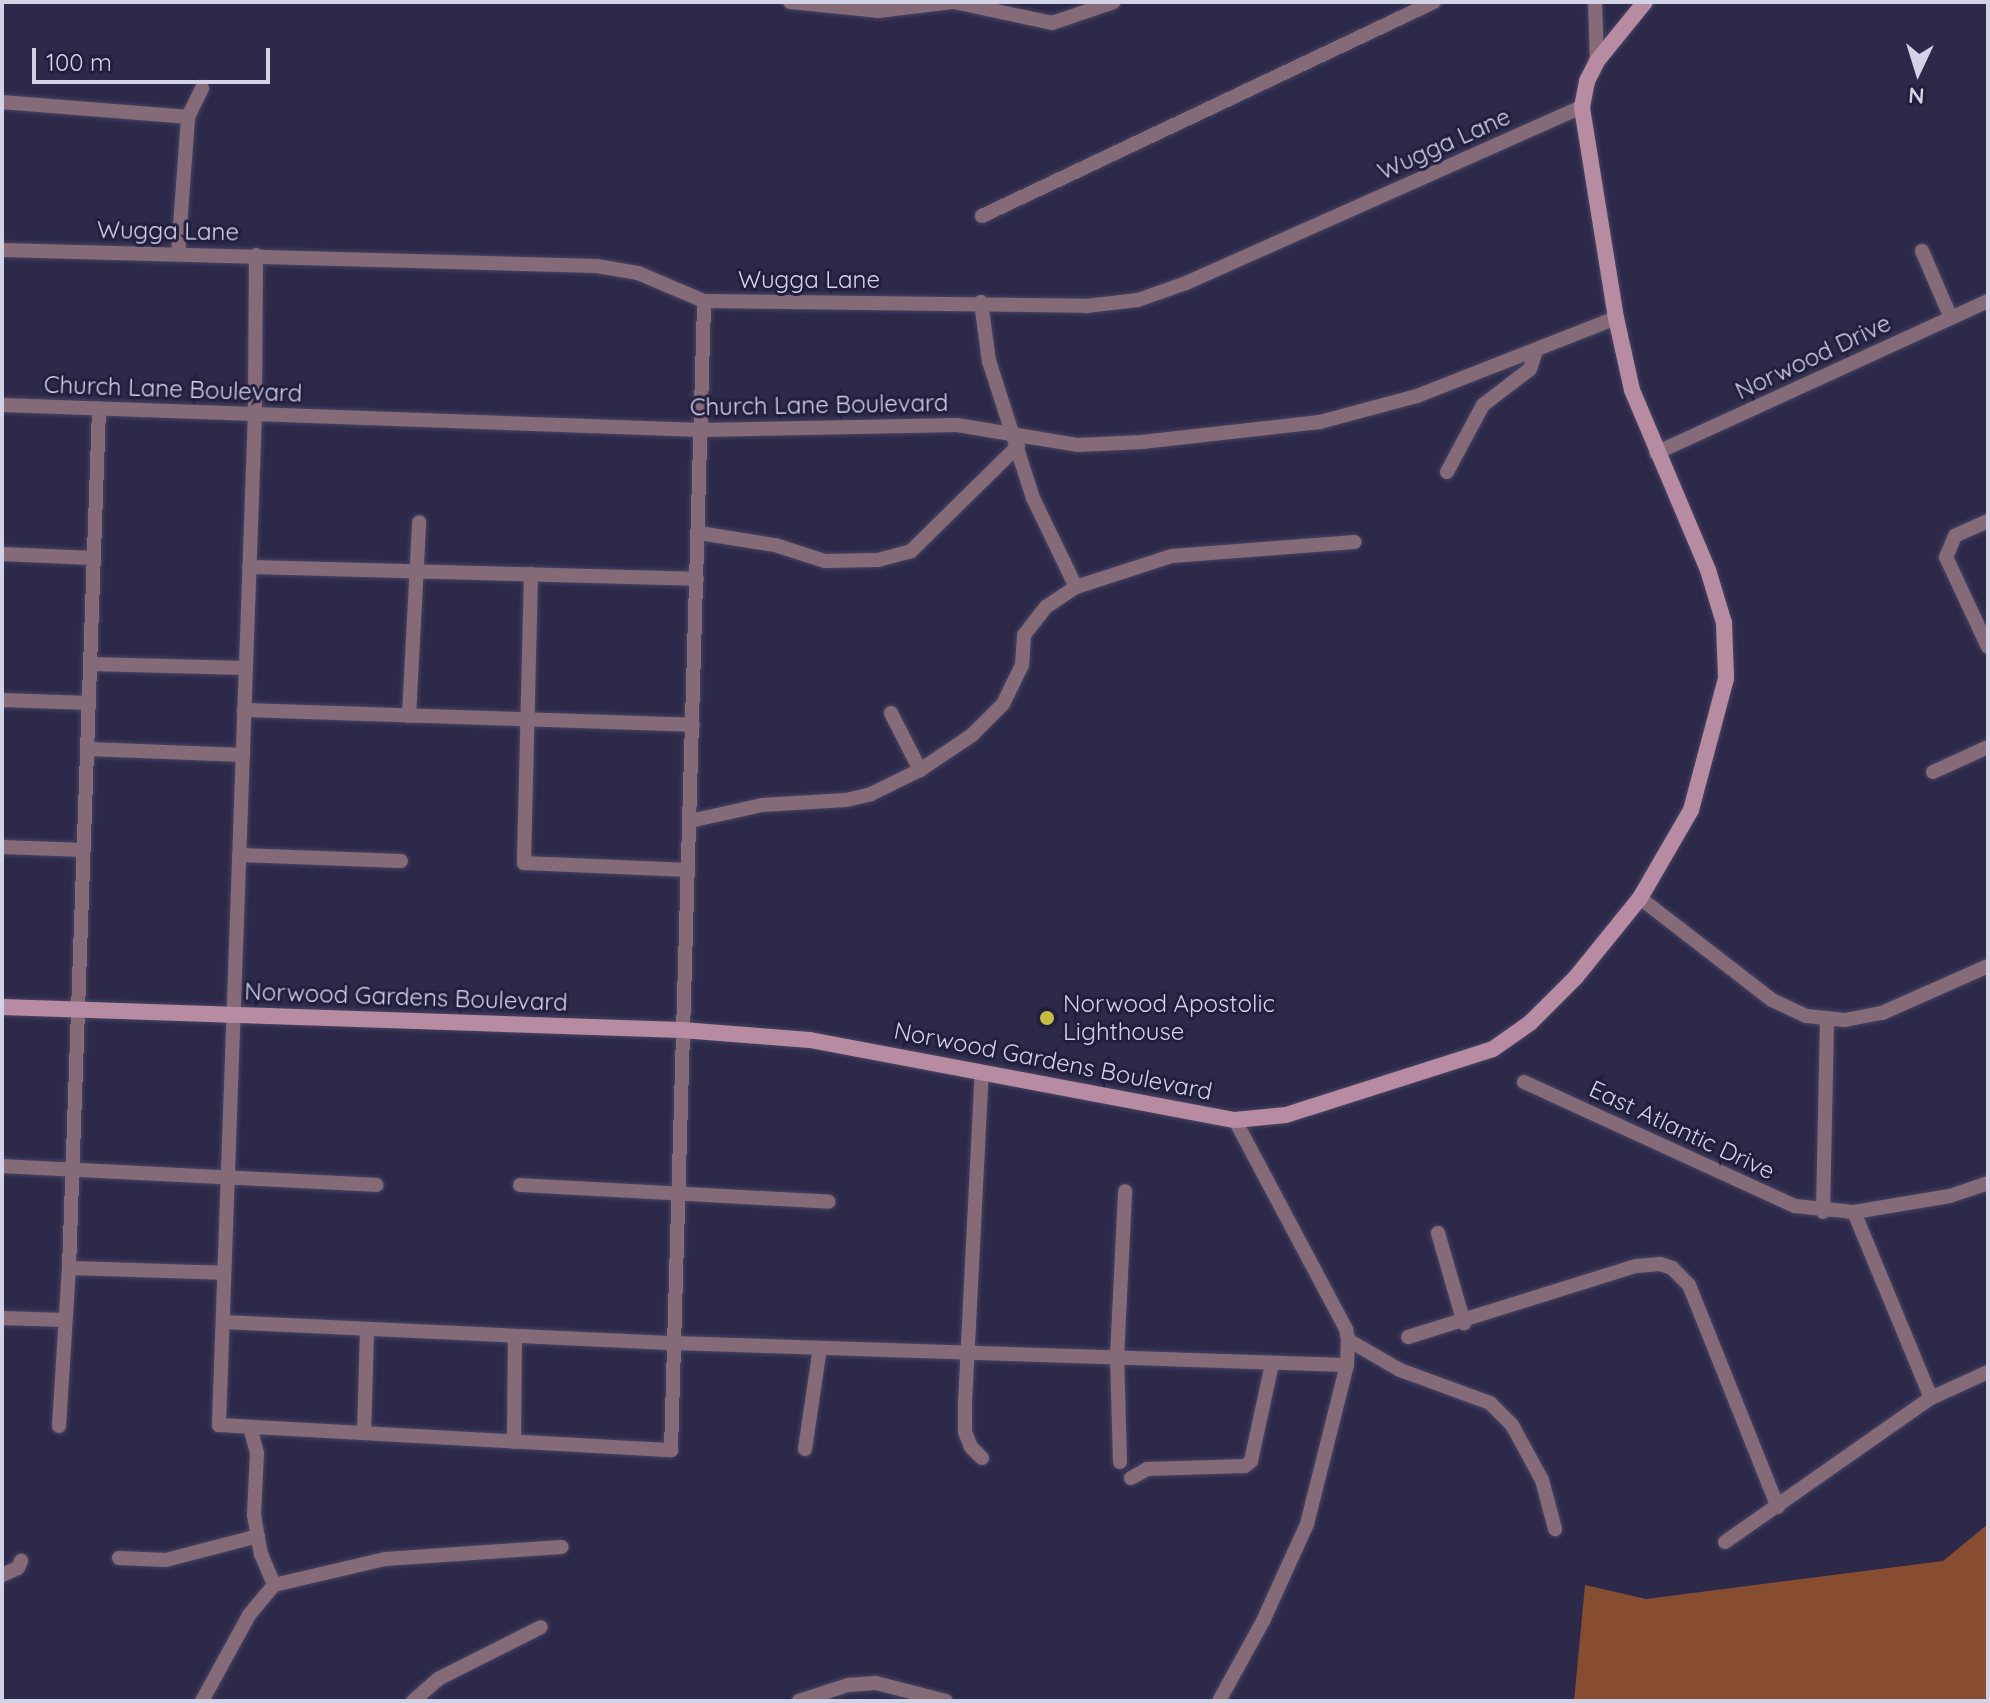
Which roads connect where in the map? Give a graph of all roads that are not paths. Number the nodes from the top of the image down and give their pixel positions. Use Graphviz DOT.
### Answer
graph roads {
  1 [pos="790,2"];
  2 [pos="1114,2"];
  3 [pos="1434,2"];
  4 [pos="1595,2"];
  5 [pos="1645,2"];
  6 [pos="1597,61"];
  7 [pos="202,88"];
  8 [pos="2,102"];
  9 [pos="1582,107"];
  10 [pos="188,117"];
  11 [pos="982,216"];
  12 [pos="2,250"];
  13 [pos="1922,251"];
  14 [pos="178,254"];
  15 [pos="256,255"];
  16 [pos="704,301"];
  17 [pos="1988,301"];
  18 [pos="981,302"];
  19 [pos="1616,318"];
  20 [pos="1951,318"];
  21 [pos="1536,350"];
  22 [pos="2,405"];
  23 [pos="99,409"];
  24 [pos="255,413"];
  25 [pos="702,430"];
  26 [pos="1016,439"];
  27 [pos="1656,453"];
  28 [pos="1447,472"];
  29 [pos="1988,521"];
  30 [pos="419,522"];
  31 [pos="699,533"];
  32 [pos="1354,542"];
  33 [pos="2,554"];
  34 [pos="92,558"];
  35 [pos="249,567"];
  36 [pos="416,571"];
  37 [pos="531,574"];
  38 [pos="697,579"];
  39 [pos="1076,587"];
  40 [pos="1988,647"];
  41 [pos="90,664"];
  42 [pos="246,668"];
  43 [pos="2,700"];
  44 [pos="89,703"];
  45 [pos="244,710"];
  46 [pos="891,713"];
  47 [pos="409,716"];
  48 [pos="526,720"];
  49 [pos="693,725"];
  50 [pos="1988,747"];
  51 [pos="88,749"];
  52 [pos="243,755"];
  53 [pos="920,770"];
  54 [pos="1933,772"];
  55 [pos="690,821"];
  56 [pos="2,847"];
  57 [pos="84,850"];
  58 [pos="239,855"];
  59 [pos="401,861"];
  60 [pos="688,870"];
  61 [pos="1640,898"];
  62 [pos="1988,966"];
  63 [pos="2,1007"];
  64 [pos="79,1010"];
  65 [pos="233,1015"];
  66 [pos="1827,1020"];
  67 [pos="682,1030"];
  68 [pos="982,1073"];
  69 [pos="1524,1082"];
  70 [pos="1235,1120"];
  71 [pos="2,1166"];
  72 [pos="72,1170"];
  73 [pos="228,1178"];
  74 [pos="1988,1183"];
  75 [pos="377,1185"];
  76 [pos="520,1185"];
  77 [pos="1125,1191"];
  78 [pos="679,1192"];
  79 [pos="829,1202"];
  80 [pos="1823,1212"];
  81 [pos="1854,1212"];
  82 [pos="1438,1233"];
  83 [pos="69,1268"];
  84 [pos="224,1273"];
  85 [pos="2,1318"];
  86 [pos="65,1320"];
  87 [pos="223,1322"];
  88 [pos="1464,1323"];
  89 [pos="367,1329"];
  90 [pos="515,1337"];
  91 [pos="1408,1337"];
  92 [pos="1348,1340"];
  93 [pos="674,1343"];
  94 [pos="820,1348"];
  95 [pos="968,1351"];
  96 [pos="1117,1357"];
  97 [pos="1272,1364"];
  98 [pos="1347,1365"];
  99 [pos="1988,1372"];
  100 [pos="1931,1398"];
  101 [pos="59,1426"];
  102 [pos="250,1427"];
  103 [pos="364,1433"];
  104 [pos="514,1442"];
  105 [pos="805,1449"];
  106 [pos="982,1458"];
  107 [pos="1120,1462"];
  108 [pos="1131,1478"];
  109 [pos="1778,1507"];
  110 [pos="1555,1529"];
  111 [pos="258,1536"];
  112 [pos="1725,1542"];
  113 [pos="562,1547"];
  114 [pos="119,1558"];
  115 [pos="21,1561"];
  116 [pos="2,1575"];
  117 [pos="274,1585"];
  118 [pos="541,1627"];
  119 [pos="202,1701"];
  120 [pos="413,1701"];
  121 [pos="799,1701"];
  122 [pos="946,1701"];
  123 [pos="1219,1701"];
  1 -- 2 [label="street"];
  3 -- 11 [label="street"];
  4 -- 6 [label="street"];
  5 -- 6 [label="street, Norwood Gardens Boulevard"];
  6 -- 9 [label="street, Norwood Gardens Boulevard"];
  7 -- 10 [label="street"];
  8 -- 10 [label="street"];
  9 -- 18 [label="street, Wugga Lane"];
  9 -- 19 [label="street, Norwood Gardens Boulevard"];
  10 -- 14 [label="street"];
  12 -- 14 [label="street, Wugga Lane"];
  13 -- 20 [label="street"];
  14 -- 15 [label="street, Wugga Lane"];
  15 -- 16 [label="street, Wugga Lane"];
  15 -- 24 [label="street"];
  16 -- 18 [label="street, Wugga Lane"];
  16 -- 25 [label="street"];
  17 -- 20 [label="street, Norwood Drive"];
  18 -- 26 [label="street"];
  19 -- 21 [label="street, Church Lane Boulevard"];
  19 -- 27 [label="street, Norwood Gardens Boulevard"];
  20 -- 27 [label="street, Norwood Drive"];
  21 -- 26 [label="street, Church Lane Boulevard"];
  21 -- 28 [label="street"];
  22 -- 23 [label="street, Church Lane Boulevard"];
  23 -- 24 [label="street, Church Lane Boulevard"];
  23 -- 34 [label="street"];
  24 -- 25 [label="street, Church Lane Boulevard"];
  24 -- 35 [label="street"];
  25 -- 26 [label="street, Church Lane Boulevard"];
  25 -- 31 [label="street"];
  26 -- 31 [label="street"];
  26 -- 39 [label="street"];
  27 -- 61 [label="street, Norwood Gardens Boulevard"];
  29 -- 40 [label="street"];
  30 -- 36 [label="street"];
  31 -- 38 [label="street"];
  32 -- 39 [label="street"];
  33 -- 34 [label="street"];
  34 -- 41 [label="street"];
  35 -- 36 [label="street"];
  35 -- 42 [label="street"];
  36 -- 37 [label="street"];
  36 -- 47 [label="street"];
  37 -- 38 [label="street"];
  37 -- 48 [label="street"];
  38 -- 49 [label="street"];
  39 -- 53 [label="street"];
  41 -- 42 [label="street"];
  41 -- 44 [label="street"];
  42 -- 45 [label="street"];
  43 -- 44 [label="street"];
  44 -- 51 [label="street"];
  45 -- 47 [label="street"];
  45 -- 52 [label="street"];
  46 -- 53 [label="street"];
  47 -- 48 [label="street"];
  48 -- 49 [label="street"];
  48 -- 60 [label="street"];
  49 -- 55 [label="street"];
  50 -- 54 [label="street"];
  51 -- 52 [label="street"];
  51 -- 57 [label="street"];
  52 -- 58 [label="street"];
  53 -- 55 [label="street"];
  55 -- 60 [label="street"];
  56 -- 57 [label="street"];
  57 -- 64 [label="street"];
  58 -- 59 [label="street"];
  58 -- 65 [label="street"];
  60 -- 67 [label="street"];
  61 -- 66 [label="street"];
  61 -- 70 [label="street, Norwood Gardens Boulevard"];
  62 -- 66 [label="street"];
  63 -- 64 [label="street, Norwood Gardens Boulevard"];
  64 -- 65 [label="street, Norwood Gardens Boulevard"];
  64 -- 72 [label="street"];
  65 -- 67 [label="street, Norwood Gardens Boulevard"];
  65 -- 73 [label="street"];
  66 -- 80 [label="street"];
  67 -- 68 [label="street, Norwood Gardens Boulevard"];
  67 -- 78 [label="street"];
  68 -- 70 [label="street, Norwood Gardens Boulevard"];
  68 -- 95 [label="street"];
  69 -- 80 [label="street, East Atlantic Drive"];
  70 -- 92 [label="street"];
  71 -- 72 [label="street"];
  72 -- 73 [label="street"];
  72 -- 83 [label="street"];
  73 -- 75 [label="street"];
  73 -- 84 [label="street"];
  74 -- 81 [label="street, East Atlantic Drive"];
  76 -- 78 [label="street"];
  77 -- 96 [label="street"];
  78 -- 79 [label="street"];
  78 -- 93 [label="street"];
  80 -- 81 [label="street, East Atlantic Drive"];
  81 -- 100 [label="street"];
  82 -- 88 [label="street"];
  83 -- 84 [label="street"];
  83 -- 86 [label="street"];
  84 -- 87 [label="street"];
  85 -- 86 [label="street"];
  86 -- 101 [label="street"];
  87 -- 89 [label="street"];
  87 -- 102 [label="street"];
  88 -- 91 [label="street"];
  88 -- 109 [label="street"];
  89 -- 90 [label="street"];
  89 -- 103 [label="street"];
  90 -- 93 [label="street"];
  90 -- 104 [label="street"];
  92 -- 98 [label="street"];
  92 -- 110 [label="street"];
  93 -- 94 [label="street"];
  93 -- 104 [label="street"];
  94 -- 95 [label="street"];
  94 -- 105 [label="street"];
  95 -- 96 [label="street"];
  95 -- 106 [label="street"];
  96 -- 97 [label="street"];
  96 -- 107 [label="street"];
  97 -- 98 [label="street"];
  97 -- 108 [label="street"];
  98 -- 123 [label="street"];
  99 -- 100 [label="street"];
  100 -- 109 [label="street"];
  102 -- 103 [label="street"];
  102 -- 111 [label="street"];
  103 -- 104 [label="street"];
  109 -- 112 [label="street"];
  111 -- 114 [label="street"];
  111 -- 117 [label="street"];
  113 -- 117 [label="street"];
  115 -- 116 [label="street"];
  117 -- 119 [label="street"];
  118 -- 120 [label="street"];
  121 -- 122 [label="street"];
}
